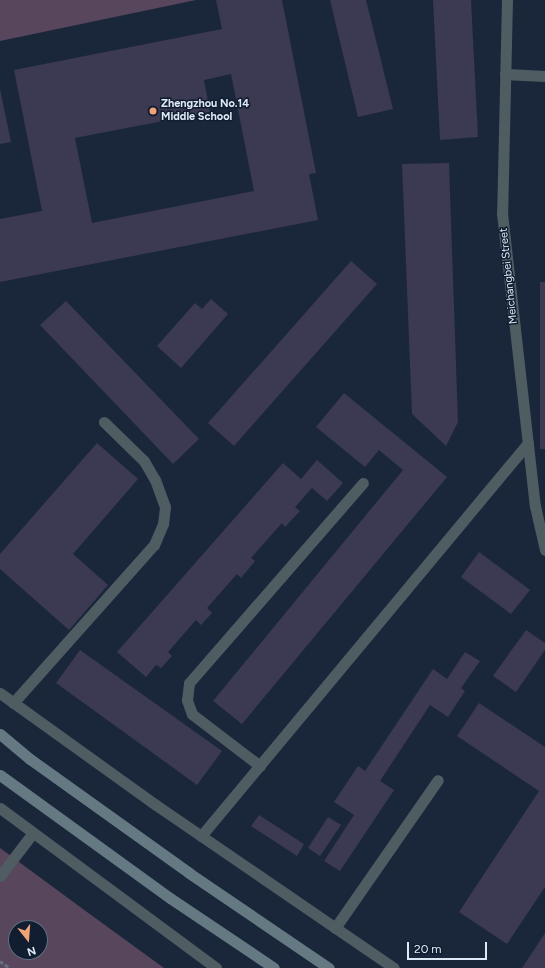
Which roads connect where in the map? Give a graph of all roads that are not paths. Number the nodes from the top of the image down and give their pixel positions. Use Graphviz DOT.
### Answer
graph roads {
  1 [pos="507,0"];
  2 [pos="505,74"];
  3 [pos="545,76"];
  4 [pos="104,422"];
  5 [pos="528,443"];
  6 [pos="363,483"];
  7 [pos="545,550"];
  8 [pos="0,693"];
  9 [pos="13,703"];
  10 [pos="0,734"];
  11 [pos="260,766"];
  12 [pos="0,775"];
  13 [pos="438,780"];
  14 [pos="0,808"];
  15 [pos="32,834"];
  16 [pos="201,836"];
  17 [pos="0,876"];
  18 [pos="335,928"];
  19 [pos="216,968"];
  20 [pos="274,968"];
  21 [pos="329,968"];
  22 [pos="394,968"];
  1 -- 2 [label="street, Meichangbei Street"];
  2 -- 3 [label="street"];
  2 -- 5 [label="street, Meichangbei Street"];
  4 -- 9 [label="street"];
  5 -- 7 [label="street, Meichangbei Street"];
  5 -- 11 [label="street"];
  6 -- 11 [label="street"];
  8 -- 9 [label="street"];
  9 -- 16 [label="street"];
  10 -- 21 [label="main road"];
  11 -- 16 [label="street"];
  12 -- 20 [label="main road"];
  13 -- 18 [label="street"];
  14 -- 15 [label="street"];
  15 -- 17 [label="street"];
  15 -- 19 [label="street"];
  16 -- 18 [label="street"];
  18 -- 22 [label="street"];
}
